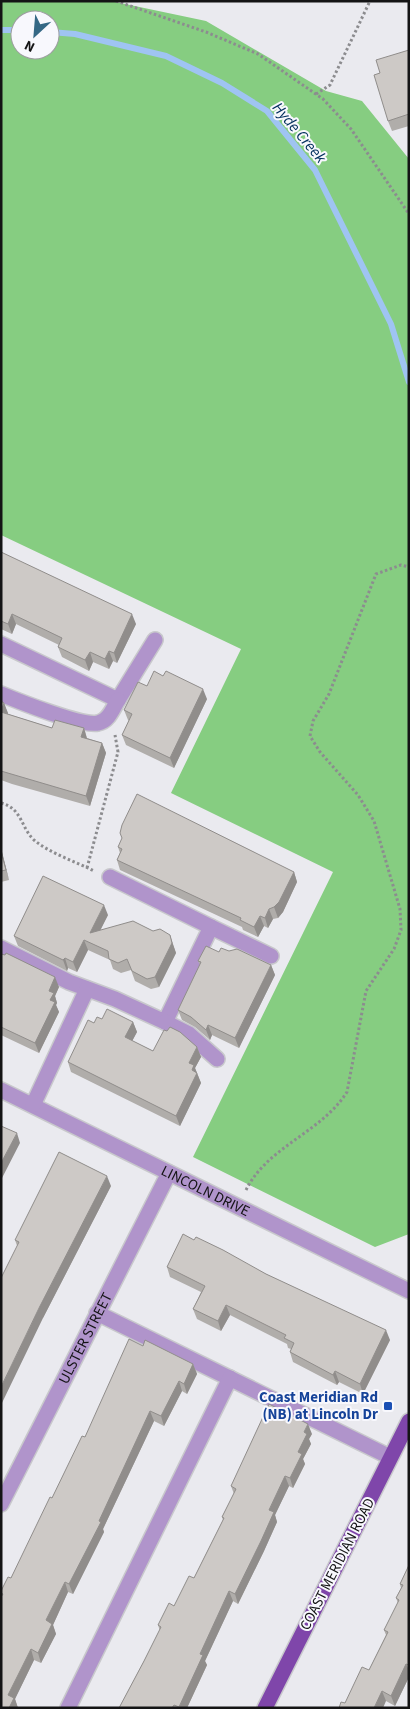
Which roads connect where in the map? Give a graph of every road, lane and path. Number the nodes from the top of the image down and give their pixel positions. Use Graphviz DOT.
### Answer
graph roads {
  1 [pos="116,1"];
  2 [pos="370,1"];
  3 [pos="316,94"];
  4 [pos="409,214"];
  5 [pos="409,567"];
  6 [pos="155,640"];
  7 [pos="1,644"];
  8 [pos="1,694"];
  9 [pos="118,700"];
  10 [pos="114,735"];
  11 [pos="1,803"];
  12 [pos="87,868"];
  13 [pos="104,874"];
  14 [pos="211,927"];
  15 [pos="1,948"];
  16 [pos="271,956"];
  17 [pos="88,989"];
  18 [pos="165,1022"];
  19 [pos="216,1059"];
  20 [pos="1,1090"];
  21 [pos="33,1105"];
  22 [pos="169,1173"];
  23 [pos="238,1207"];
  24 [pos="409,1291"];
  25 [pos="97,1313"];
  26 [pos="230,1378"];
  27 [pos="409,1421"];
  28 [pos="390,1457"];
  29 [pos="1,1504"];
  30 [pos="68,1708"];
  31 [pos="265,1708"];
  1 -- 3 [label="path"];
  2 -- 3 [label="path"];
  3 -- 4 [label="path"];
  5 -- 23 [label="path"];
  6 -- 9 [label="street"];
  7 -- 9 [label="street"];
  8 -- 9 [label="street"];
  10 -- 12 [label="path"];
  11 -- 12 [label="path"];
  12 -- 13 [label="path"];
  13 -- 14 [label="street"];
  14 -- 16 [label="street"];
  14 -- 18 [label="street"];
  15 -- 17 [label="street"];
  17 -- 18 [label="street"];
  17 -- 21 [label="street"];
  18 -- 19 [label="street"];
  20 -- 21 [label="street, LINCOLN DRIVE"];
  21 -- 22 [label="street, LINCOLN DRIVE"];
  22 -- 23 [label="street, LINCOLN DRIVE"];
  22 -- 25 [label="street, ULSTER STREET"];
  23 -- 24 [label="street, LINCOLN DRIVE"];
  25 -- 26 [label="street"];
  25 -- 29 [label="street, ULSTER STREET"];
  26 -- 28 [label="street"];
  26 -- 30 [label="street"];
  27 -- 28 [label="main road, COAST MERIDIAN ROAD"];
  28 -- 31 [label="main road, COAST MERIDIAN ROAD"];
}
